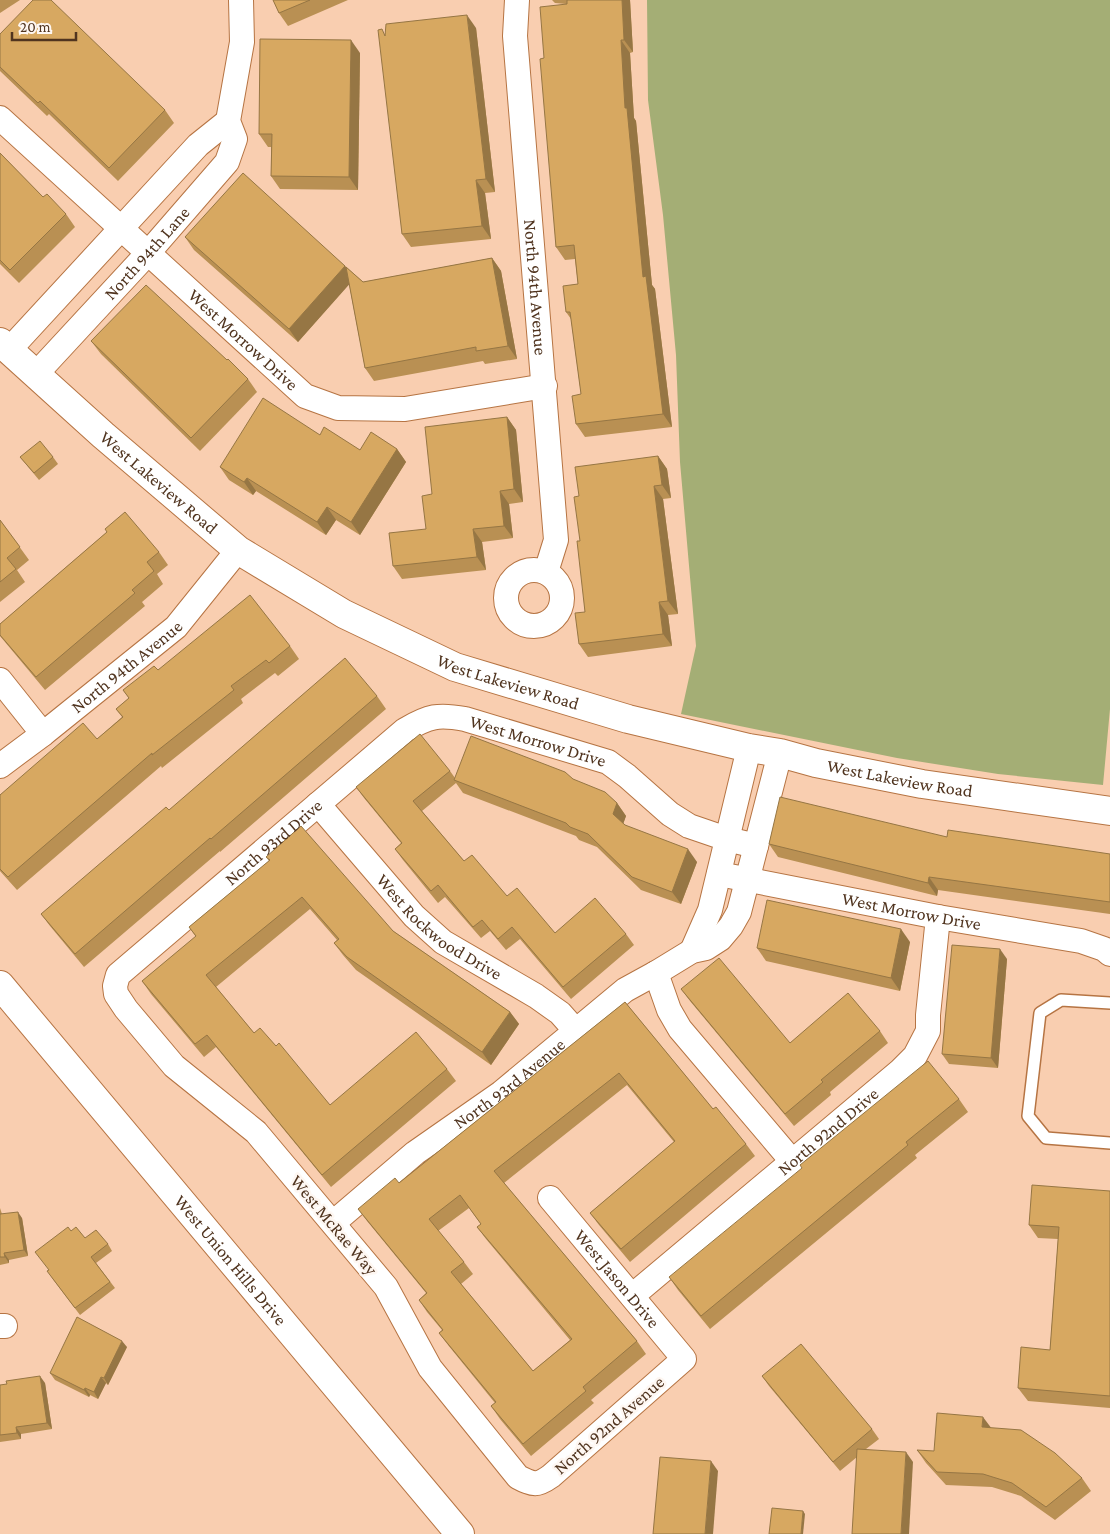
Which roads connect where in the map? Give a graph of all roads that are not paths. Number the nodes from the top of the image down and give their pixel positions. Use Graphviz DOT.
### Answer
graph roads {
  1 [pos="241,0"];
  2 [pos="517,0"];
  3 [pos="0,118"];
  4 [pos="228,121"];
  5 [pos="122,229"];
  6 [pos="148,253"];
  7 [pos="4,346"];
  8 [pos="36,374"];
  9 [pos="545,386"];
  10 [pos="238,550"];
  11 [pos="546,572"];
  12 [pos="0,680"];
  13 [pos="445,715"];
  14 [pos="43,734"];
  15 [pos="748,748"];
  16 [pos="780,753"];
  17 [pos="0,766"];
  18 [pos="318,804"];
  19 [pos="1110,811"];
  20 [pos="727,839"];
  21 [pos="756,846"];
  22 [pos="719,874"];
  23 [pos="747,881"];
  24 [pos="938,917"];
  25 [pos="1108,950"];
  26 [pos="692,951"];
  27 [pos="656,973"];
  28 [pos="0,985"];
  29 [pos="115,986"];
  30 [pos="1110,1003"];
  31 [pos="576,1031"];
  32 [pos="1110,1143"];
  33 [pos="792,1161"];
  34 [pos="550,1198"];
  35 [pos="333,1223"];
  36 [pos="632,1296"];
  37 [pos="684,1359"];
  38 [pos="531,1484"];
  39 [pos="460,1534"];
  1 -- 4 [label="street, North 94th Lane"];
  2 -- 9 [label="street, North 94th Avenue"];
  3 -- 5 [label="street, West Morrow Drive"];
  4 -- 5 [label="street, North 94th Lane"];
  4 -- 6 [label="street, North 94th Lane"];
  5 -- 6 [label="street, West Morrow Drive"];
  5 -- 7 [label="street, North 94th Lane"];
  6 -- 8 [label="street, North 94th Lane"];
  6 -- 9 [label="street, West Morrow Drive"];
  7 -- 8 [label="street, West Lakeview Road"];
  8 -- 10 [label="street, West Lakeview Road"];
  9 -- 11 [label="street, North 94th Avenue"];
  10 -- 14 [label="street, North 94th Avenue"];
  10 -- 15 [label="street, West Lakeview Road"];
  12 -- 14 [label="street"];
  13 -- 18 [label="street, North 93rd Drive"];
  13 -- 20 [label="street, West Morrow Drive"];
  14 -- 17 [label="street, North 94th Avenue"];
  15 -- 16 [label="street, West Lakeview Road"];
  15 -- 20 [label="street"];
  16 -- 19 [label="street, West Lakeview Road"];
  16 -- 21 [label="street, North 93rd Avenue"];
  18 -- 29 [label="street, North 93rd Drive"];
  18 -- 31 [label="street, West Rockwood Drive"];
  20 -- 21 [label="street, West Morrow Drive"];
  20 -- 22 [label="street"];
  21 -- 23 [label="street, North 93rd Avenue"];
  22 -- 23 [label="street, West Morrow Drive"];
  22 -- 26 [label="street"];
  23 -- 24 [label="street, West Morrow Drive"];
  23 -- 26 [label="street, North 93rd Avenue"];
  24 -- 25 [label="street, West Morrow Drive"];
  24 -- 33 [label="street, North 92nd Drive"];
  26 -- 27 [label="street, North 93rd Avenue"];
  27 -- 31 [label="street, North 93rd Avenue"];
  27 -- 33 [label="street"];
  28 -- 39 [label="street, West Union Hills Drive"];
  29 -- 35 [label="street, West McRae Way"];
  30 -- 32 [label="lane"];
  31 -- 35 [label="street, North 93rd Avenue"];
  33 -- 36 [label="street, North 92nd Drive"];
  34 -- 36 [label="street, West Jason Drive"];
  35 -- 38 [label="street, West McRae Way"];
  36 -- 37 [label="street, West Jason Drive"];
  37 -- 38 [label="street, North 92nd Avenue"];
}
